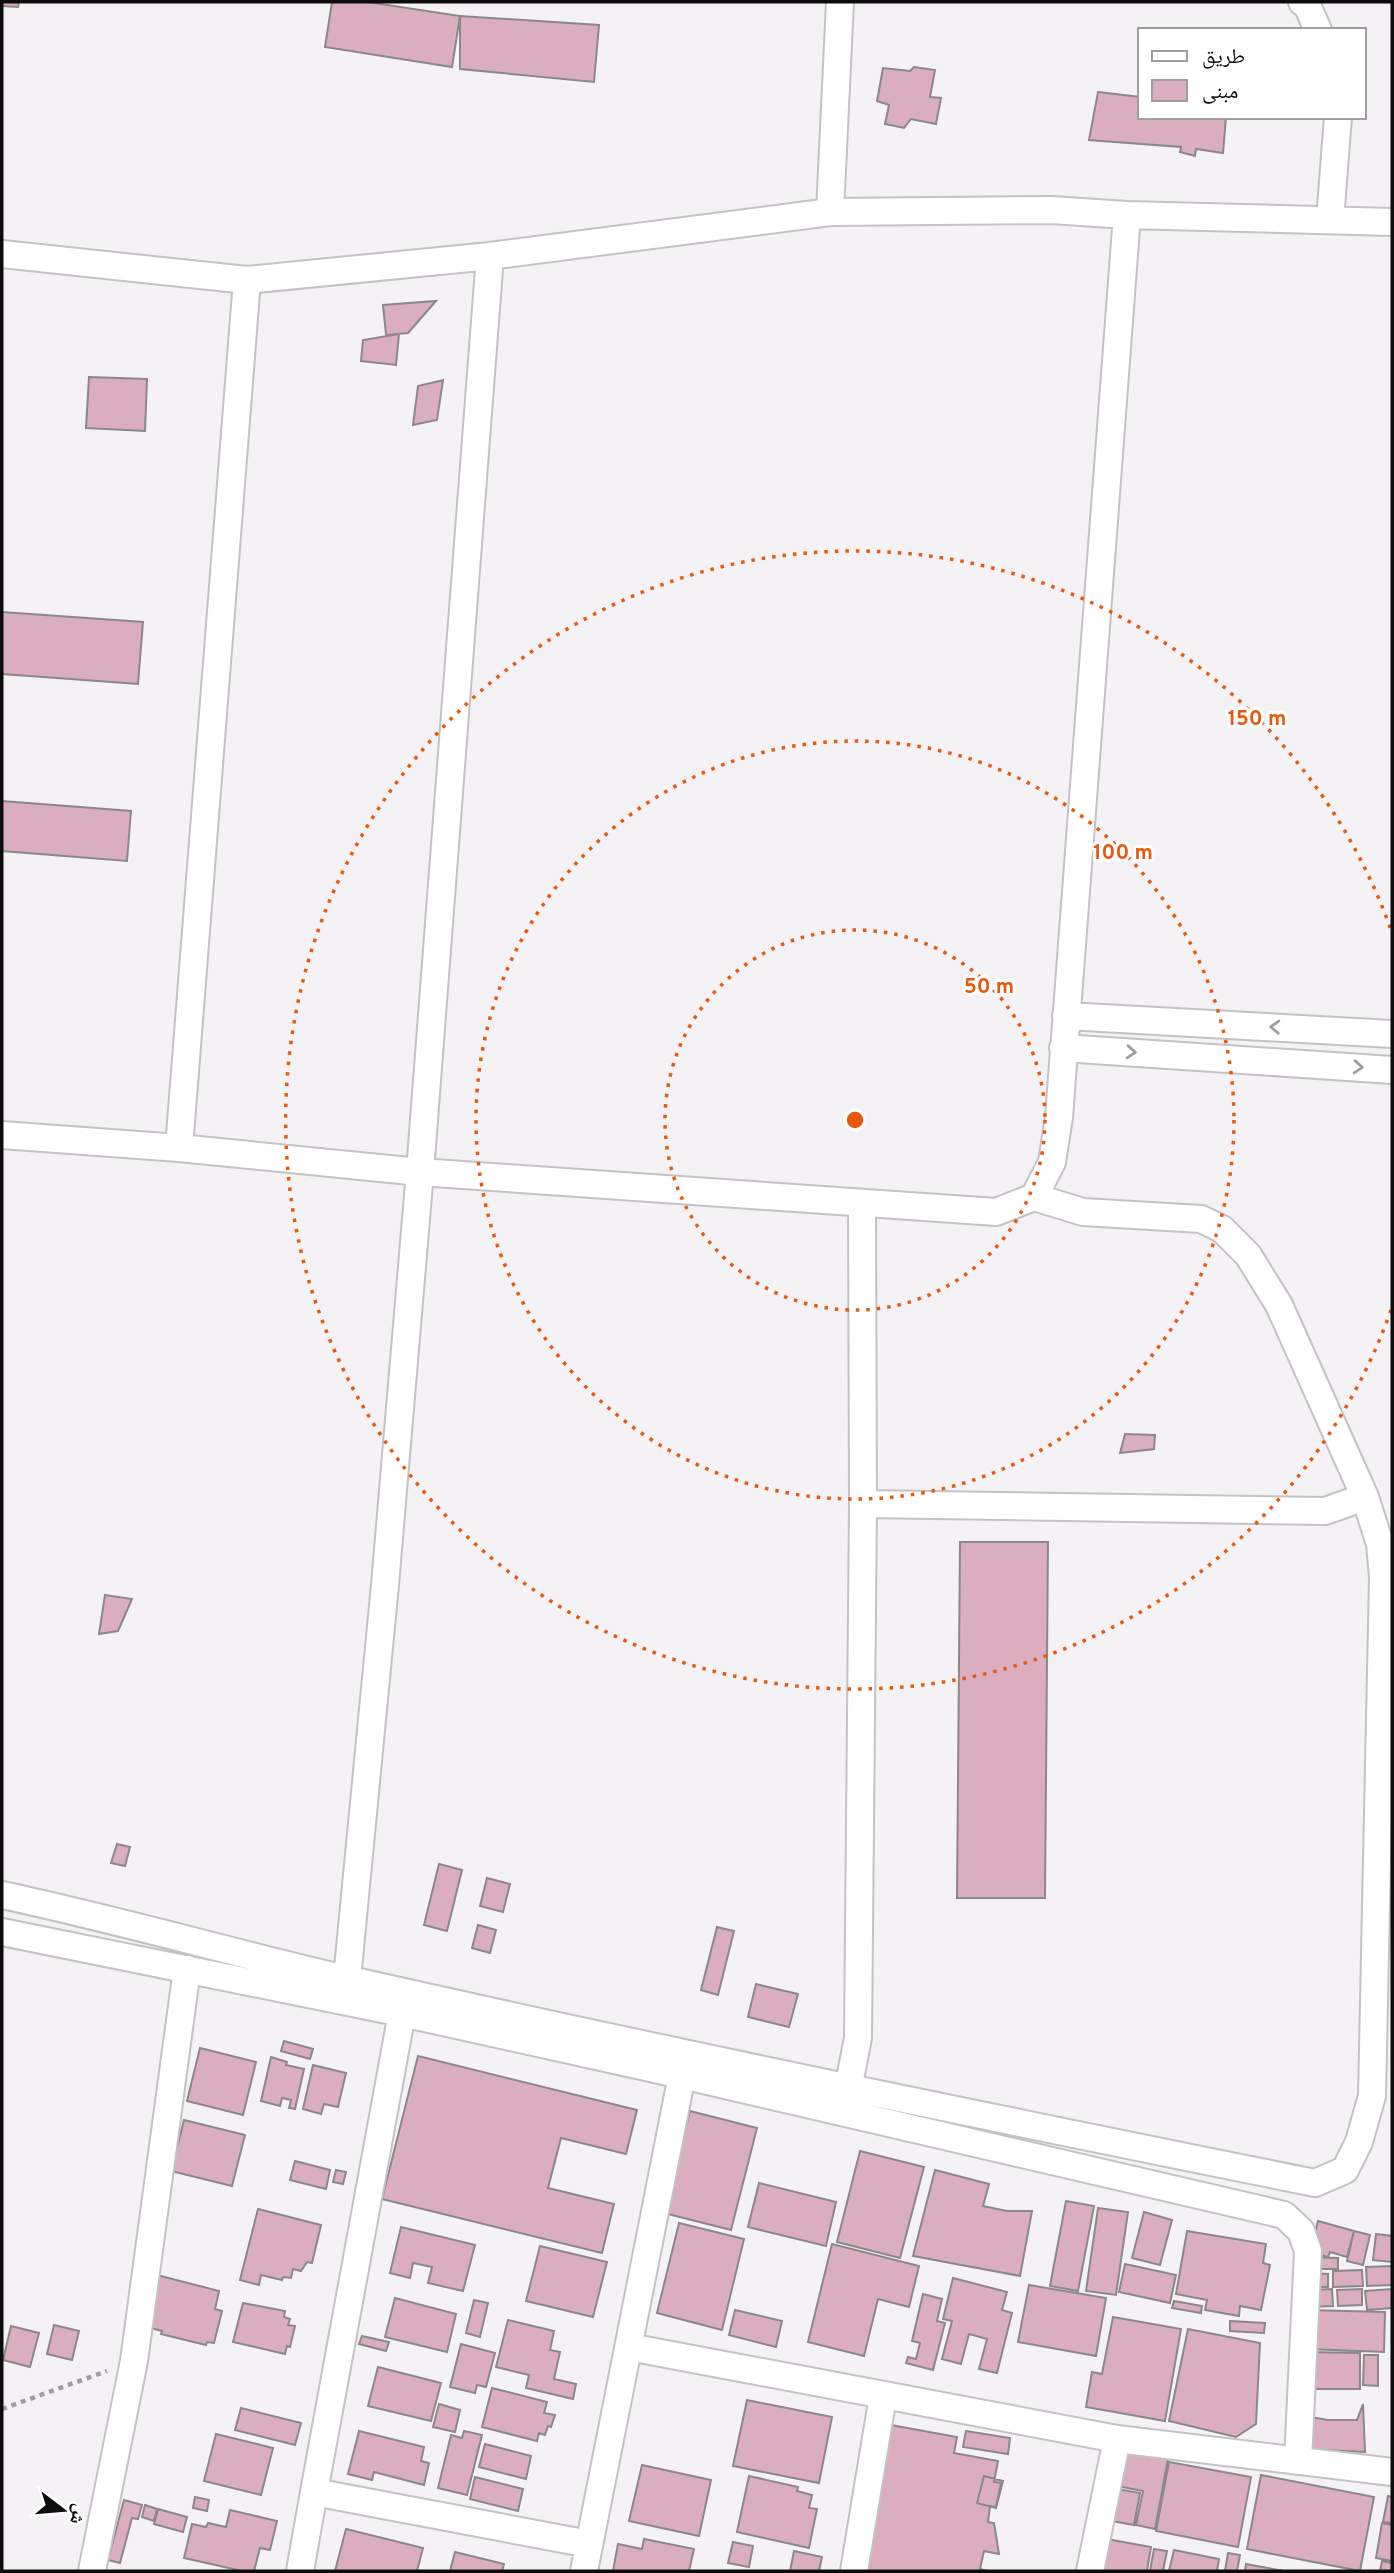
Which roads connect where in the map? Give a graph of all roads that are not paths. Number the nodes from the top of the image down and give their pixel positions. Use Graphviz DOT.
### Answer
graph roads {
  1 [pos="840,2"];
  2 [pos="1302,2"];
  3 [pos="1317,28"];
  4 [pos="1338,119"];
  5 [pos="830,212"];
  6 [pos="1126,215"];
  7 [pos="1330,220"];
  8 [pos="1392,222"];
  9 [pos="2,254"];
  10 [pos="490,256"];
  11 [pos="247,281"];
  12 [pos="1066,1016"];
  13 [pos="1392,1034"];
  14 [pos="1063,1048"];
  15 [pos="1392,1070"];
  16 [pos="2,1135"];
  17 [pos="179,1148"];
  18 [pos="420,1172"];
  19 [pos="1034,1197"];
  20 [pos="862,1204"];
  21 [pos="1366,1497"];
  22 [pos="863,1504"];
  23 [pos="2,1895"];
  24 [pos="2,1931"];
  25 [pos="187,1969"];
  26 [pos="346,1979"];
  27 [pos="402,2013"];
  28 [pos="682,2075"];
  29 [pos="848,2089"];
  30 [pos="629,2347"];
  31 [pos="883,2396"];
  32 [pos="1117,2439"];
  33 [pos="1298,2461"];
  34 [pos="1392,2472"];
  35 [pos="314,2492"];
  36 [pos="589,2544"];
  37 [pos="92,2571"];
  38 [pos="300,2571"];
  39 [pos="584,2571"];
  40 [pos="854,2571"];
  41 [pos="1090,2571"];
  1 -- 5 [label="street"];
  2 -- 3 [label="street"];
  4 -- 7 [label="street"];
  5 -- 6 [label="street"];
  5 -- 10 [label="street"];
  6 -- 7 [label="street"];
  6 -- 12 [label="street"];
  7 -- 8 [label="street"];
  9 -- 11 [label="street"];
  10 -- 11 [label="street"];
  10 -- 18 [label="street"];
  11 -- 17 [label="street"];
  13 -- 12 [label="street, one-way"];
  12 -- 14 [label="street"];
  14 -- 15 [label="street, one-way"];
  14 -- 19 [label="street"];
  16 -- 17 [label="street"];
  17 -- 18 [label="street"];
  18 -- 20 [label="street"];
  18 -- 26 [label="street"];
  19 -- 20 [label="street"];
  19 -- 21 [label="street"];
  20 -- 22 [label="street"];
  21 -- 22 [label="street"];
  21 -- 29 [label="street"];
  22 -- 29 [label="street"];
  23 -- 26 [label="street"];
  24 -- 25 [label="street"];
  25 -- 27 [label="street"];
  25 -- 37 [label="street"];
  26 -- 29 [label="street"];
  27 -- 28 [label="street"];
  27 -- 35 [label="street"];
  28 -- 30 [label="street"];
  28 -- 33 [label="street"];
  30 -- 31 [label="street"];
  30 -- 36 [label="street"];
  31 -- 32 [label="street"];
  31 -- 40 [label="street"];
  32 -- 33 [label="street"];
  32 -- 41 [label="street"];
  33 -- 34 [label="street"];
  35 -- 36 [label="street"];
  35 -- 38 [label="street"];
  36 -- 39 [label="street"];
}
